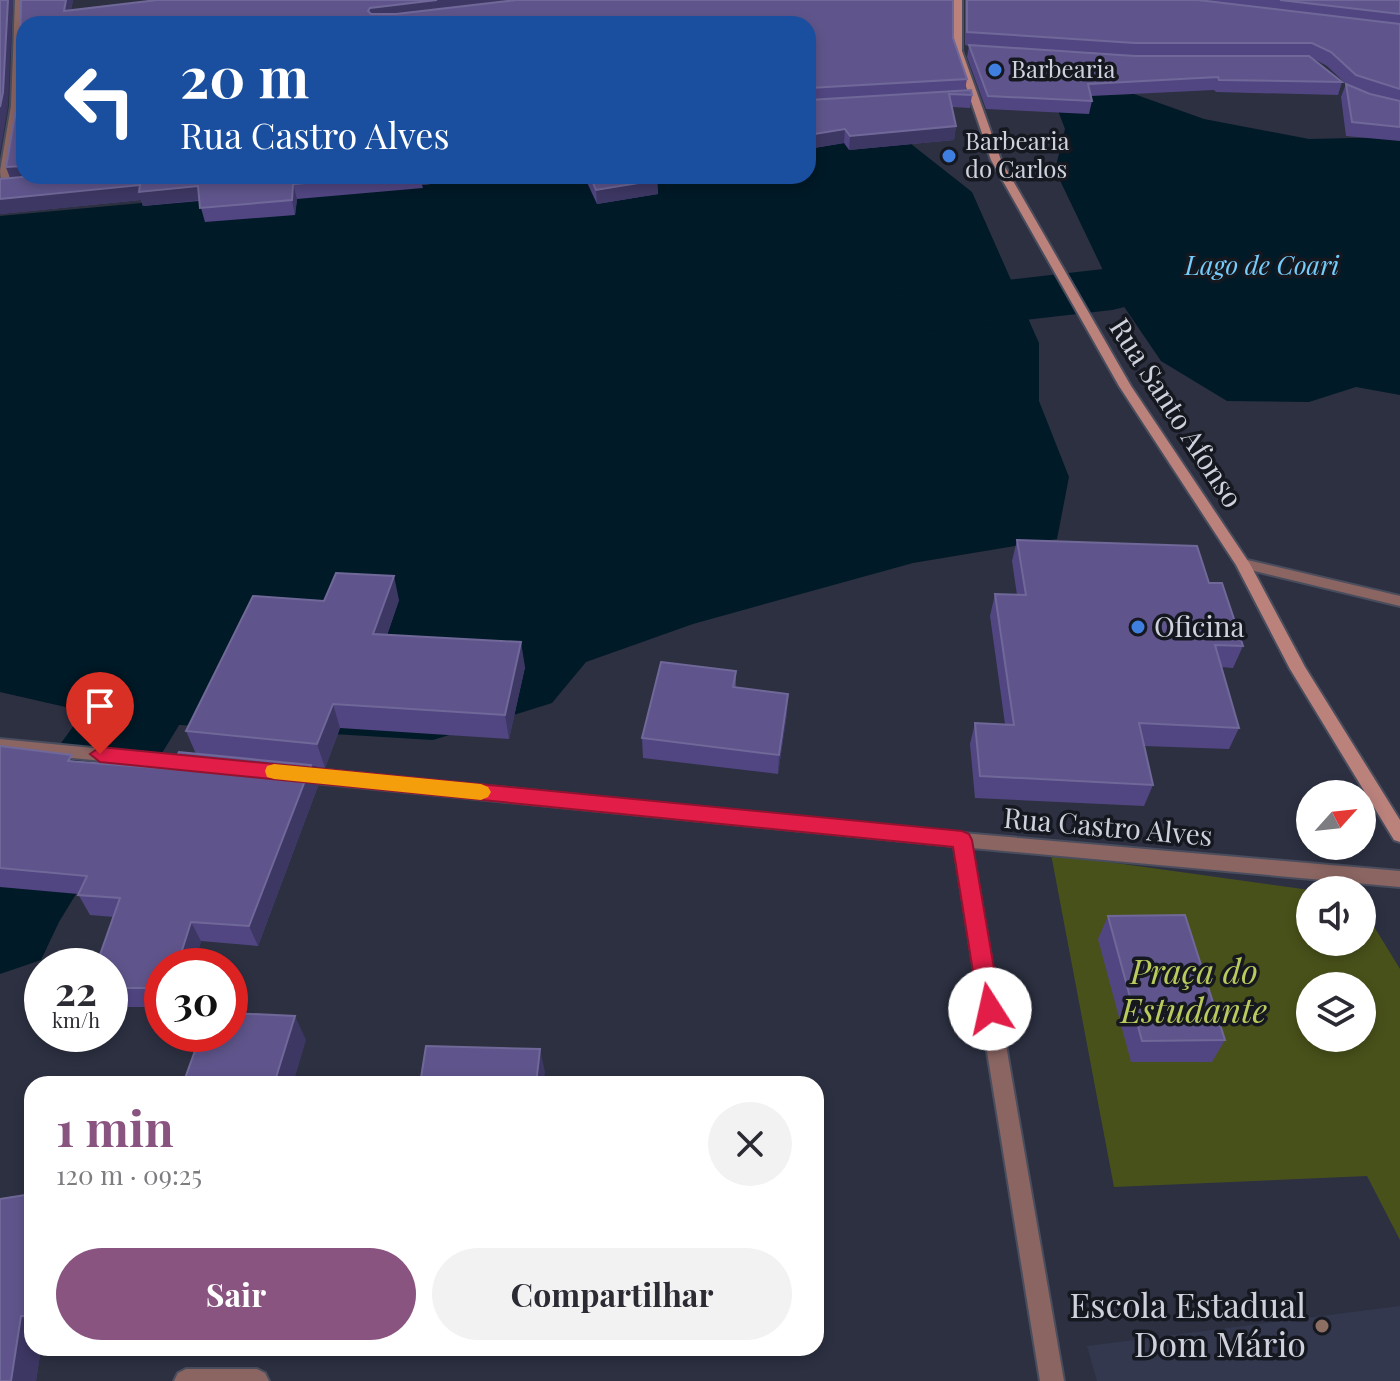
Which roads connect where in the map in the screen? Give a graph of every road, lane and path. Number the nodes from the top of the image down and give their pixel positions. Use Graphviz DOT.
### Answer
graph roads {
  1 [pos="958,0"];
  2 [pos="958,51"];
  3 [pos="974,52"];
  4 [pos="972,97"];
  5 [pos="957,98"];
  6 [pos="16,106"];
  7 [pos="16,188"];
  8 [pos="1,189"];
  9 [pos="1243,564"];
  10 [pos="1400,601"];
  11 [pos="8,745"];
  12 [pos="210,765"];
  13 [pos="272,771"];
  14 [pos="1400,835"];
  15 [pos="962,840"];
  16 [pos="1400,879"];
  17 [pos="186,1381"];
  18 [pos="257,1381"];
  19 [pos="1052,1381"];
  1 -- 2 [label="main road, Rua Santo Afonso"];
  2 -- 3 [label="street"];
  2 -- 4 [label="main road, Rua Santo Afonso"];
  4 -- 5 [label="street"];
  4 -- 9 [label="main road, Rua Santo Afonso"];
  6 -- 8 [label="street"];
  7 -- 8 [label="street"];
  9 -- 10 [label="street"];
  9 -- 14 [label="main road, Rua Santo Afonso"];
  11 -- 12 [label="street"];
  13 -- 15 [label="street, Rua Castro Alves"];
  15 -- 16 [label="street, Rua Castro Alves"];
  15 -- 19 [label="street"];
  17 -- 18 [label="street"];
}
